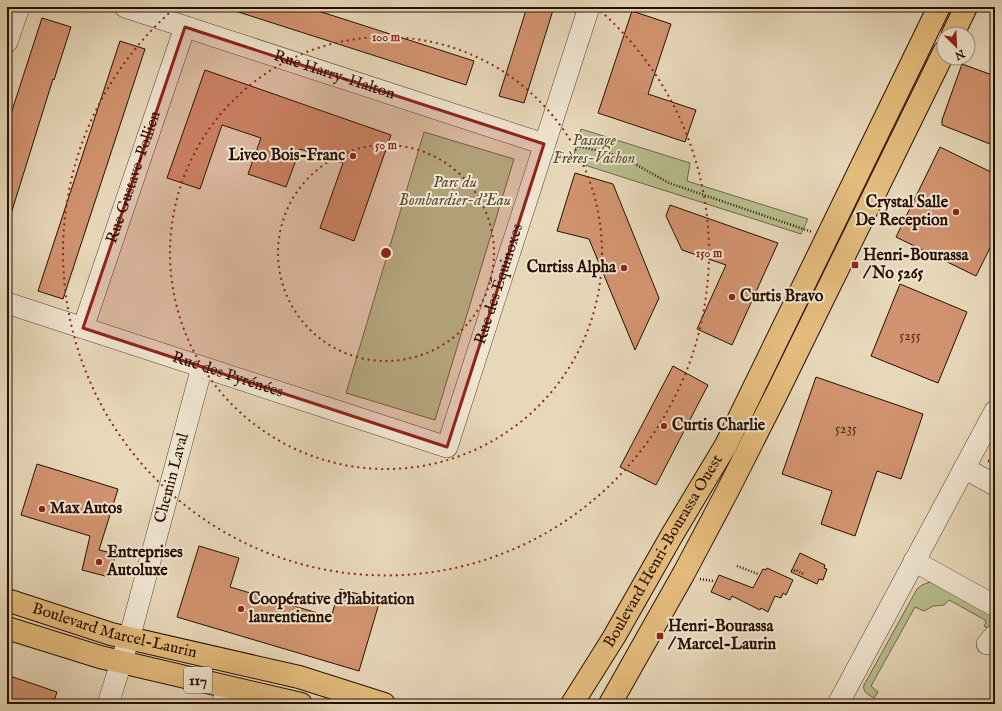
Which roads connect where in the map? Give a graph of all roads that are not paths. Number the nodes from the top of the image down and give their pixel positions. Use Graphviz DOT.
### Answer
graph roads {
  1 [pos="19,7"];
  2 [pos="125,7"];
  3 [pos="589,7"];
  4 [pos="939,7"];
  5 [pos="966,7"];
  6 [pos="957,26"];
  7 [pos="185,27"];
  8 [pos="7,42"];
  9 [pos="937,66"];
  10 [pos="544,144"];
  11 [pos="7,303"];
  12 [pos="83,328"];
  13 [pos="202,367"];
  14 [pos="995,411"];
  15 [pos="447,447"];
  16 [pos="964,468"];
  17 [pos="995,485"];
  18 [pos="914,561"];
  19 [pos="7,600"];
  20 [pos="995,606"];
  21 [pos="7,628"];
  22 [pos="128,638"];
  23 [pos="121,662"];
  24 [pos="225,696"];
  25 [pos="572,701"];
  26 [pos="108,704"];
  27 [pos="301,704"];
  28 [pos="384,704"];
  29 [pos="610,704"];
  30 [pos="838,704"];
  1 -- 8 [label="street"];
  2 -- 7 [label="street, Rue Harry-Halton"];
  3 -- 10 [label="street, Rue des Équinoxes"];
  4 -- 25 [label="main road, Boulevard Henri-Bourassa Ouest"];
  5 -- 6 [label="main road"];
  7 -- 10 [label="street, Rue Harry-Halton"];
  7 -- 12 [label="street, Rue Gustave-Pollien"];
  9 -- 29 [label="main road, Boulevard Henri-Bourassa Ouest"];
  10 -- 15 [label="street, Rue des Équinoxes"];
  11 -- 12 [label="street, Rue des Pyrénées"];
  12 -- 13 [label="street, Rue des Pyrénées"];
  13 -- 15 [label="street, Rue des Pyrénées"];
  13 -- 22 [label="street, Chemin Laval"];
  14 -- 16 [label="street"];
  16 -- 17 [label="street"];
  16 -- 18 [label="street"];
  18 -- 20 [label="street"];
  18 -- 30 [label="street"];
  19 -- 22 [label="main road, Boulevard Marcel-Laurin / 117"];
  21 -- 23 [label="main road, Boulevard Marcel-Laurin / 117"];
  22 -- 23 [label="street, Chemin Laval"];
  22 -- 28 [label="main road, Boulevard Marcel-Laurin / 117"];
  23 -- 24 [label="main road, Boulevard Marcel-Laurin / 117"];
  23 -- 26 [label="street, Chemin Laval"];
  24 -- 27 [label="main road, Boulevard Marcel-Laurin / 117"];
}
